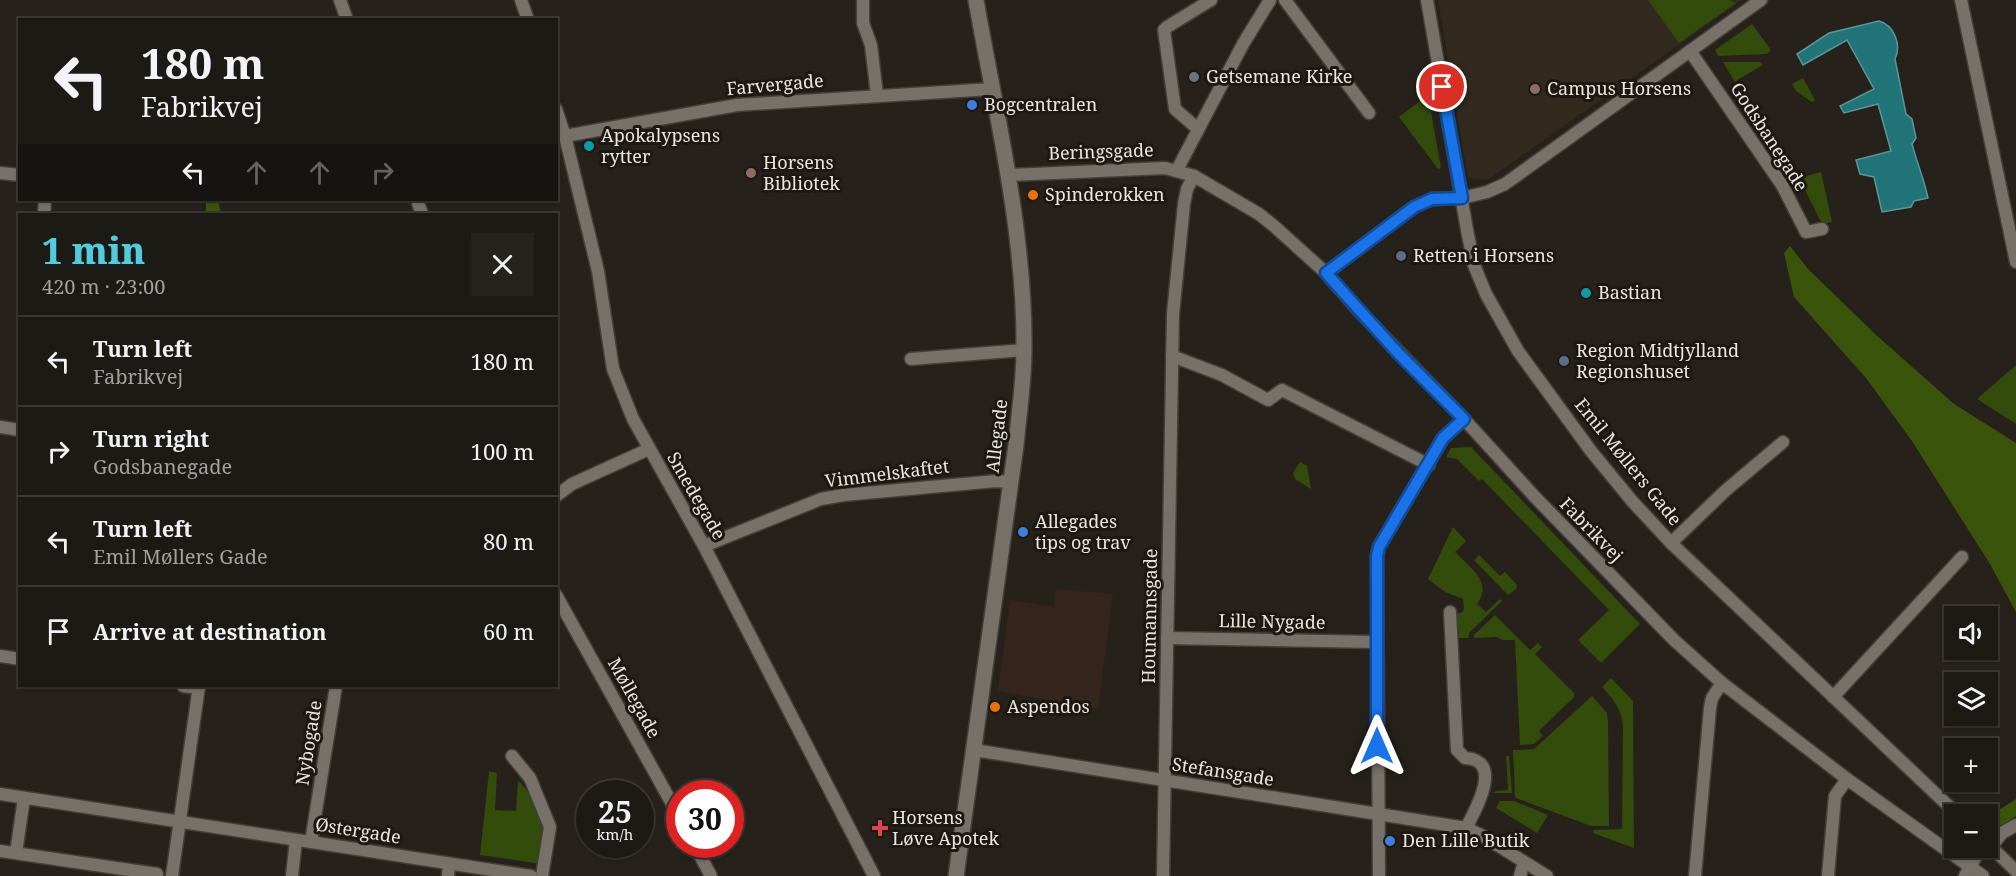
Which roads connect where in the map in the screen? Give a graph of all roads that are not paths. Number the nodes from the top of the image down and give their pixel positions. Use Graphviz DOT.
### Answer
graph roads {
  1 [pos="340,0"];
  2 [pos="521,0"];
  3 [pos="863,0"];
  4 [pos="976,0"];
  5 [pos="1211,0"];
  6 [pos="1270,0"];
  7 [pos="1286,0"];
  8 [pos="1427,0"];
  9 [pos="1761,0"];
  10 [pos="1961,0"];
  11 [pos="346,18"];
  12 [pos="527,18"];
  13 [pos="1690,51"];
  14 [pos="991,89"];
  15 [pos="877,95"];
  16 [pos="1369,113"];
  17 [pos="558,115"];
  18 [pos="1198,129"];
  19 [pos="565,136"];
  20 [pos="1177,170"];
  21 [pos="0,173"];
  22 [pos="18,175"];
  23 [pos="1008,175"];
  24 [pos="1194,176"];
  25 [pos="1462,198"];
  26 [pos="1821,229"];
  27 [pos="2016,262"];
  28 [pos="1326,273"];
  29 [pos="1024,350"];
  30 [pos="1172,356"];
  31 [pos="910,359"];
  32 [pos="1464,419"];
  33 [pos="0,428"];
  34 [pos="18,430"];
  35 [pos="1783,442"];
  36 [pos="649,449"];
  37 [pos="1429,465"];
  38 [pos="1011,482"];
  39 [pos="558,494"];
  40 [pos="1671,543"];
  41 [pos="704,546"];
  42 [pos="1962,557"];
  43 [pos="558,599"];
  44 [pos="1450,612"];
  45 [pos="1167,638"];
  46 [pos="1377,642"];
  47 [pos="0,656"];
  48 [pos="18,659"];
  49 [pos="1722,682"];
  50 [pos="199,687"];
  51 [pos="336,687"];
  52 [pos="1833,698"];
  53 [pos="974,750"];
  54 [pos="512,756"];
  55 [pos="1848,779"];
  56 [pos="1164,780"];
  57 [pos="666,793"];
  58 [pos="0,794"];
  59 [pos="24,798"];
  60 [pos="1946,804"];
  61 [pos="1378,815"];
  62 [pos="179,822"];
  63 [pos="2016,825"];
  64 [pos="1466,828"];
  65 [pos="1998,837"];
  66 [pos="296,840"];
  67 [pos="311,842"];
  68 [pos="0,851"];
  69 [pos="16,853"];
  70 [pos="1998,855"];
  71 [pos="701,858"];
  72 [pos="1975,858"];
  73 [pos="1524,862"];
  74 [pos="89,870"];
  75 [pos="449,870"];
  76 [pos="1967,871"];
  77 [pos="2016,871"];
  78 [pos="158,874"];
  79 [pos="172,876"];
  80 [pos="292,876"];
  81 [pos="531,876"];
  82 [pos="542,876"];
  83 [pos="711,876"];
  84 [pos="874,876"];
  85 [pos="956,876"];
  86 [pos="1163,876"];
  87 [pos="1379,876"];
  88 [pos="1520,876"];
  89 [pos="1547,876"];
  90 [pos="1695,876"];
  91 [pos="1828,876"];
  92 [pos="1983,876"];
  1 -- 11 [label="street"];
  2 -- 12 [label="street"];
  3 -- 15 [label="street"];
  4 -- 14 [label="street, Allegade"];
  5 -- 18 [label="street"];
  6 -- 18 [label="street"];
  7 -- 16 [label="street"];
  8 -- 25 [label="street, Emil Møllers Gade"];
  9 -- 13 [label="street"];
  10 -- 27 [label="street"];
  13 -- 25 [label="street"];
  13 -- 26 [label="street, Godsbanegade"];
  14 -- 15 [label="street, Farvergade"];
  14 -- 23 [label="street, Allegade"];
  15 -- 19 [label="street, Farvergade"];
  17 -- 19 [label="street, Smedegade"];
  18 -- 20 [label="street"];
  19 -- 36 [label="street, Smedegade"];
  20 -- 23 [label="street, Beringsgade"];
  20 -- 24 [label="street, Beringsgade"];
  21 -- 22 [label="street"];
  23 -- 29 [label="street, Allegade"];
  24 -- 28 [label="street, Fabrikvej"];
  24 -- 30 [label="street, Houmannsgade"];
  25 -- 28 [label="street"];
  25 -- 40 [label="street, Emil Møllers Gade"];
  28 -- 32 [label="street, Fabrikvej"];
  29 -- 31 [label="street"];
  29 -- 38 [label="street, Allegade"];
  30 -- 37 [label="street"];
  30 -- 45 [label="street, Houmannsgade"];
  32 -- 37 [label="street"];
  32 -- 49 [label="street, Fabrikvej"];
  33 -- 34 [label="street"];
  35 -- 40 [label="street, Emil Møllers Gade"];
  36 -- 39 [label="street"];
  36 -- 41 [label="street, Smedegade"];
  37 -- 46 [label="street"];
  38 -- 41 [label="street, Vimmelskaftet"];
  38 -- 53 [label="street, Allegade"];
  40 -- 52 [label="street, Emil Møllers Gade"];
  41 -- 84 [label="street, Smedegade"];
  42 -- 52 [label="street"];
  43 -- 57 [label="street, Møllegade"];
  44 -- 64 [label="street"];
  45 -- 46 [label="street, Lille Nygade"];
  45 -- 56 [label="street, Houmannsgade"];
  46 -- 61 [label="street"];
  47 -- 48 [label="street"];
  49 -- 55 [label="street, Fabrikvej"];
  49 -- 90 [label="street"];
  50 -- 62 [label="street"];
  51 -- 67 [label="street, Nybogade"];
  52 -- 60 [label="street, Emil Møllers Gade"];
  53 -- 56 [label="street, Stefansgade"];
  53 -- 85 [label="street, Allegade"];
  54 -- 82 [label="street"];
  55 -- 76 [label="street, Fabrikvej"];
  55 -- 91 [label="street"];
  56 -- 61 [label="street, Stefansgade"];
  56 -- 86 [label="street, Houmannsgade"];
  58 -- 59 [label="street, Østergade"];
  59 -- 62 [label="street, Østergade"];
  59 -- 69 [label="street"];
  61 -- 64 [label="street, Stefansgade"];
  61 -- 87 [label="street"];
  62 -- 66 [label="street, Østergade"];
  62 -- 79 [label="street"];
  63 -- 65 [label="street"];
  64 -- 73 [label="street, Stefansgade"];
  66 -- 67 [label="street, Østergade"];
  66 -- 80 [label="street"];
  67 -- 75 [label="street, Østergade"];
  68 -- 69 [label="street"];
  69 -- 74 [label="street"];
  70 -- 77 [label="street"];
  71 -- 83 [label="street"];
  72 -- 76 [label="street"];
  73 -- 88 [label="street"];
  73 -- 89 [label="street, Stefansgade"];
  74 -- 78 [label="street"];
  75 -- 81 [label="street, Østergade"];
  76 -- 92 [label="street"];
}
